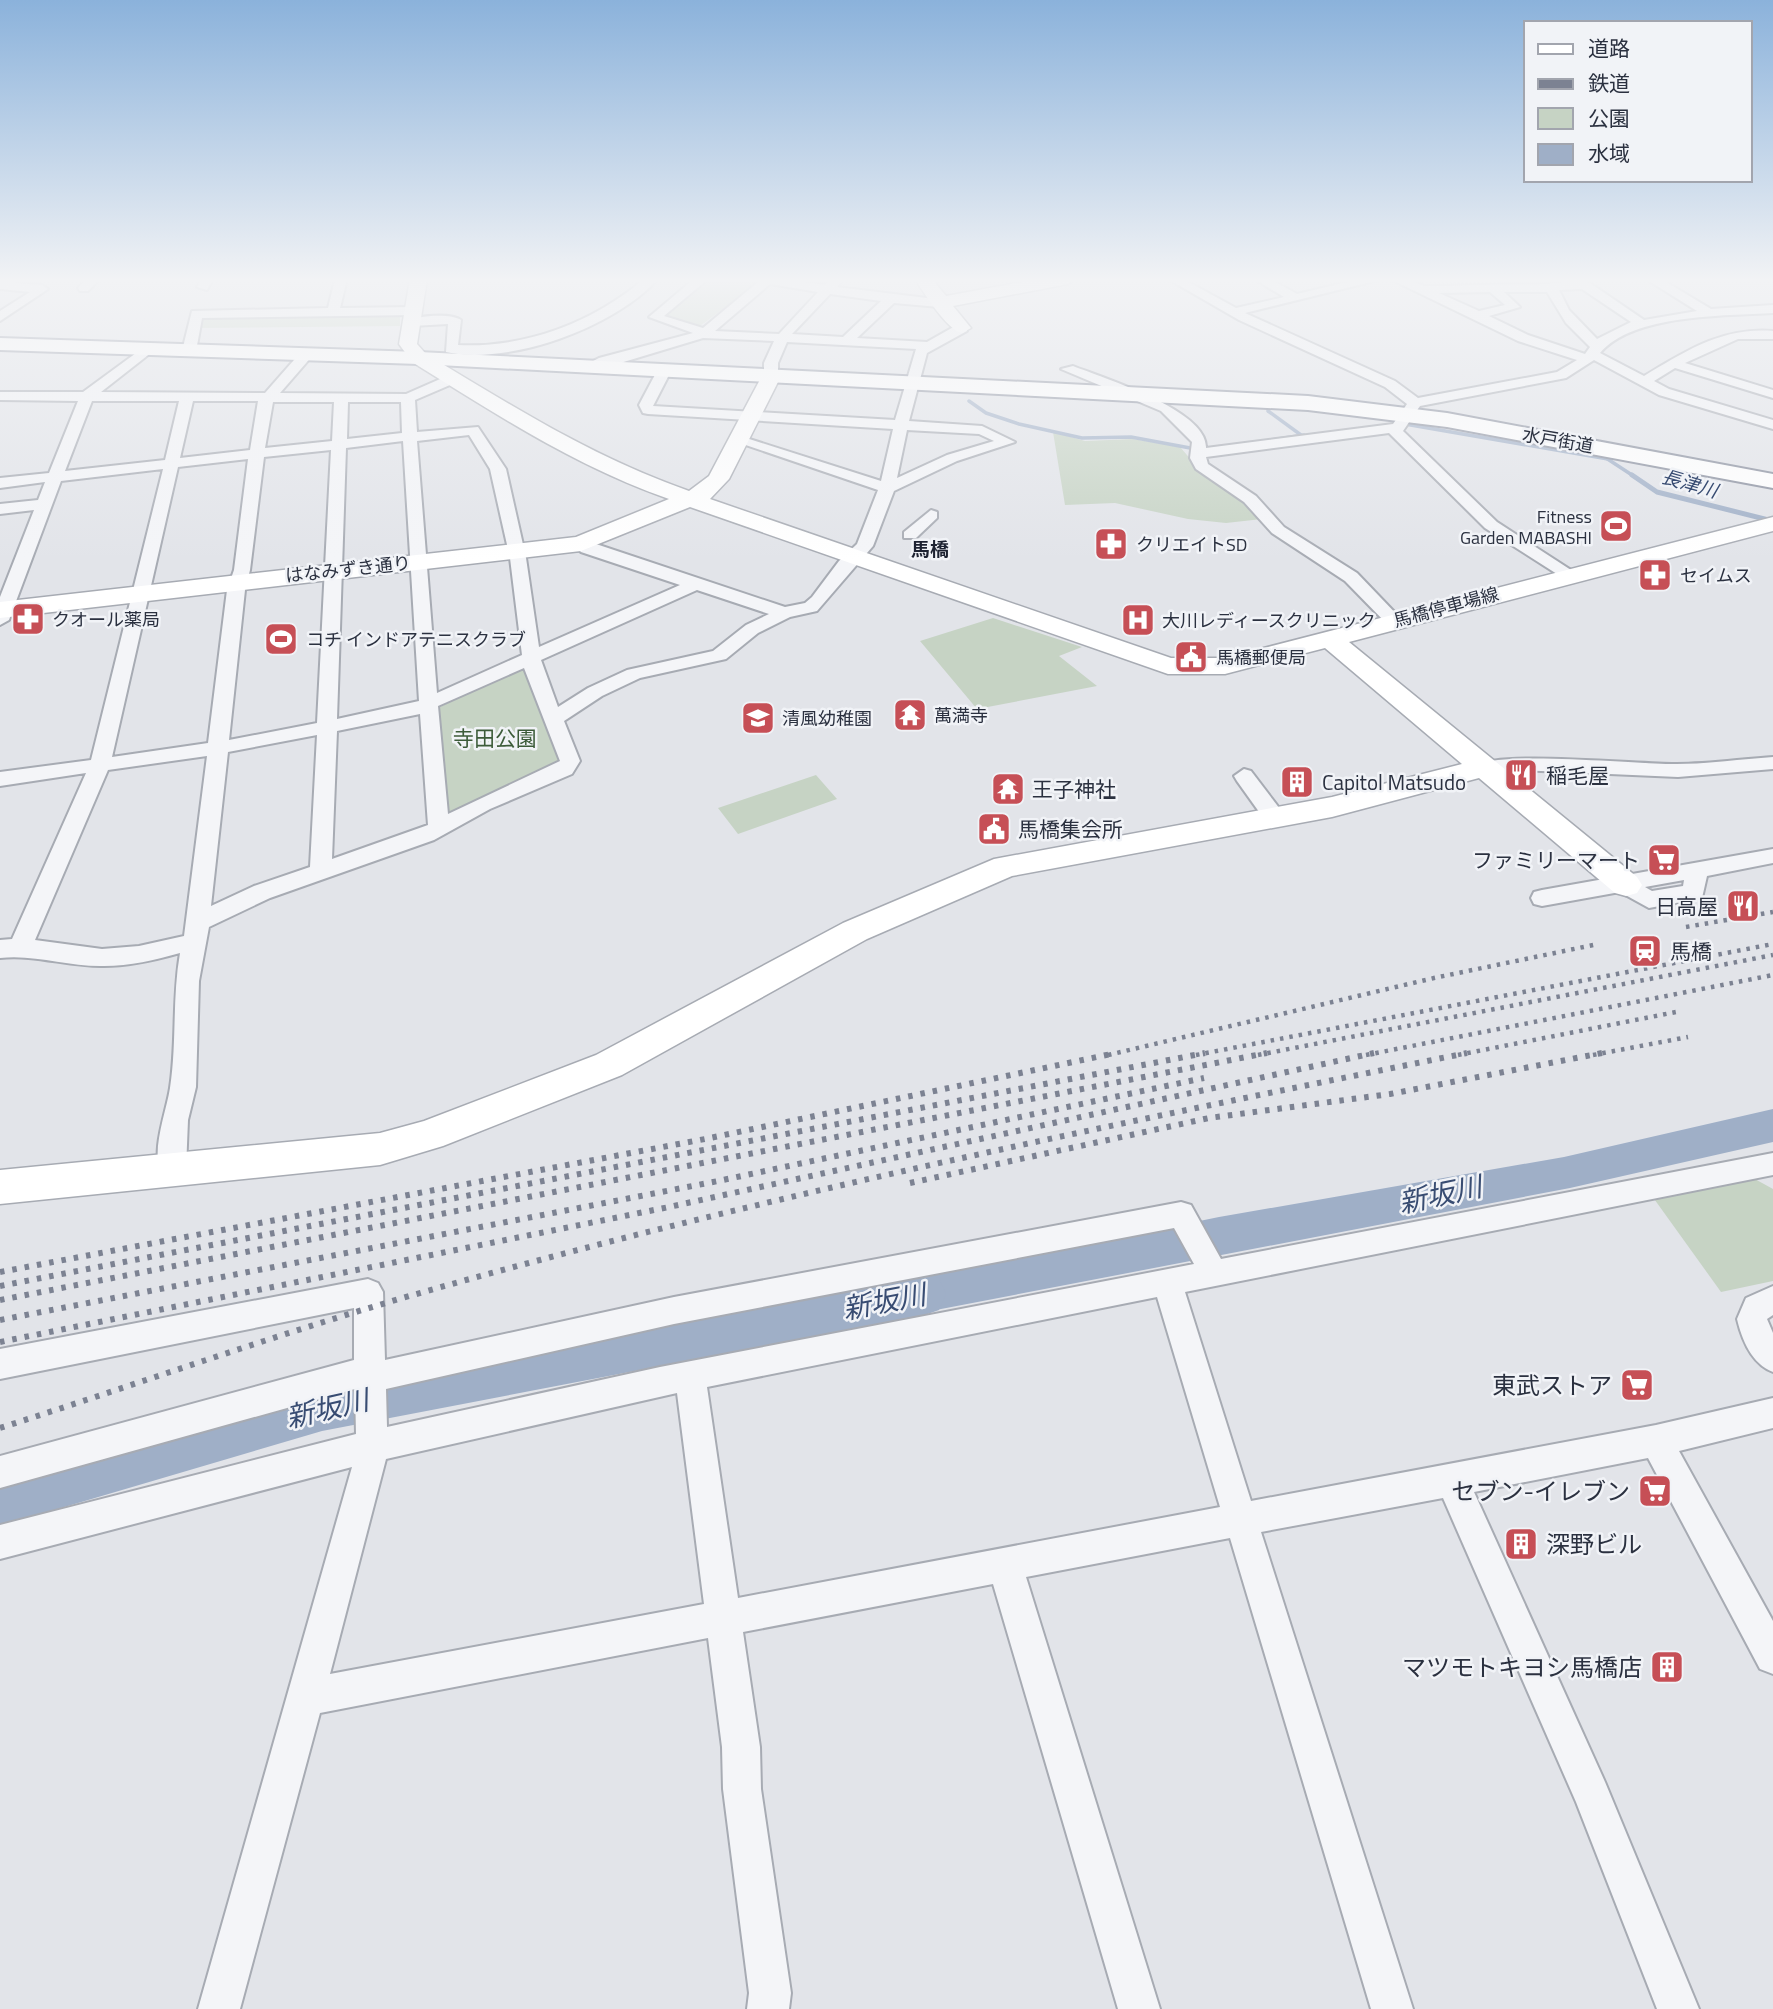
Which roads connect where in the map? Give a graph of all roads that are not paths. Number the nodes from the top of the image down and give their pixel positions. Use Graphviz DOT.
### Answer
graph roads {
  1 [pos="117,373"];
  2 [pos="290,373"];
  3 [pos="441,373"];
  4 [pos="663,373"];
  5 [pos="702,373"];
  6 [pos="770,373"];
  7 [pos="914,373"];
  8 [pos="1077,373"];
  9 [pos="1366,373"];
  10 [pos="1568,373"];
  11 [pos="1626,373"];
  12 [pos="1659,373"];
  13 [pos="1704,373"];
  14 [pos="771,376"];
  15 [pos="452,380"];
  16 [pos="1643,382"];
  17 [pos="910,383"];
  18 [pos="1130,394"];
  19 [pos="1773,394"];
  20 [pos="0,396"];
  21 [pos="86,397"];
  22 [pos="268,397"];
  23 [pos="187,398"];
  24 [pos="341,398"];
  25 [pos="408,398"];
  26 [pos="749,418"];
  27 [pos="1403,418"];
  28 [pos="1773,425"];
  29 [pos="900,426"];
  30 [pos="411,436"];
  31 [pos="738,440"];
  32 [pos="339,445"];
  33 [pos="1199,451"];
  34 [pos="257,454"];
  35 [pos="171,464"];
  36 [pos="56,477"];
  37 [pos="1773,481"];
  38 [pos="0,483"];
  39 [pos="887,488"];
  40 [pos="689,500"];
  41 [pos="46,504"];
  42 [pos="0,509"];
  43 [pos="931,514"];
  44 [pos="1769,529"];
  45 [pos="910,535"];
  46 [pos="581,544"];
  47 [pos="517,552"];
  48 [pos="855,558"];
  49 [pos="417,562"];
  50 [pos="334,570"];
  51 [pos="1568,576"];
  52 [pos="240,580"];
  53 [pos="696,584"];
  54 [pos="142,592"];
  55 [pos="1,613"];
  56 [pos="785,613"];
  57 [pos="1394,621"];
  58 [pos="1330,639"];
  59 [pos="533,657"];
  60 [pos="429,705"];
  61 [pos="553,719"];
  62 [pos="328,727"];
  63 [pos="217,748"];
  64 [pos="1773,763"];
  65 [pos="100,764"];
  66 [pos="1486,767"];
  67 [pos="1244,776"];
  68 [pos="0,779"];
  69 [pos="1275,818"];
  70 [pos="439,828"];
  71 [pos="1773,856"];
  72 [pos="321,871"];
  73 [pos="1626,885"];
  74 [pos="1542,898"];
  75 [pos="197,931"];
  76 [pos="10,948"];
  77 [pos="1773,1164"];
  78 [pos="172,1169"];
  79 [pos="0,1187"];
  80 [pos="1214,1273"];
  81 [pos="1167,1282"];
  82 [pos="1773,1300"];
  83 [pos="1773,1358"];
  84 [pos="0,1364"];
  85 [pos="371,1374"];
  86 [pos="690,1377"];
  87 [pos="1773,1413"];
  88 [pos="372,1440"];
  89 [pos="1656,1441"];
  90 [pos="0,1472"];
  91 [pos="1452,1479"];
  92 [pos="1242,1520"];
  93 [pos="0,1542"];
  94 [pos="1004,1563"];
  95 [pos="723,1619"];
  96 [pos="1773,1656"];
  97 [pos="306,1697"];
  98 [pos="219,2009"];
  99 [pos="768,2009"];
  100 [pos="1139,2009"];
  101 [pos="1392,2009"];
  102 [pos="1678,2009"];
  1 -- 21 [label="street"];
  2 -- 22 [label="street"];
  3 -- 15 [label="street, 馬橋停車場線"];
  4 -- 26 [label="street"];
  5 -- 14 [label="highway, 水戸街道"];
  6 -- 14 [label="street"];
  7 -- 17 [label="street"];
  8 -- 18 [label="street"];
  9 -- 27 [label="street"];
  10 -- 27 [label="street"];
  11 -- 16 [label="street"];
  12 -- 16 [label="street"];
  13 -- 19 [label="street"];
  14 -- 17 [label="highway, 水戸街道"];
  14 -- 26 [label="street, はなみずき通り"];
  15 -- 25 [label="street"];
  15 -- 40 [label="street, 馬橋停車場線"];
  16 -- 28 [label="street"];
  17 -- 18 [label="highway, 水戸街道"];
  17 -- 29 [label="street"];
  18 -- 27 [label="highway, 水戸街道"];
  18 -- 33 [label="street"];
  20 -- 21 [label="street"];
  21 -- 23 [label="street"];
  21 -- 36 [label="street"];
  22 -- 23 [label="street"];
  22 -- 24 [label="street"];
  22 -- 34 [label="street"];
  23 -- 35 [label="street"];
  24 -- 25 [label="street"];
  24 -- 32 [label="street"];
  25 -- 30 [label="street"];
  26 -- 29 [label="street"];
  26 -- 31 [label="street, はなみずき通り"];
  27 -- 33 [label="street"];
  27 -- 37 [label="highway, 水戸街道"];
  27 -- 51 [label="street"];
  29 -- 39 [label="street"];
  29 -- 39 [label="street"];
  30 -- 32 [label="street"];
  30 -- 47 [label="street"];
  30 -- 49 [label="street"];
  31 -- 39 [label="street"];
  31 -- 40 [label="street, はなみずき通り"];
  32 -- 34 [label="street"];
  32 -- 50 [label="street"];
  33 -- 57 [label="street"];
  34 -- 35 [label="street"];
  34 -- 52 [label="street"];
  35 -- 36 [label="street"];
  35 -- 54 [label="street"];
  36 -- 38 [label="street"];
  36 -- 41 [label="street"];
  39 -- 48 [label="street"];
  40 -- 46 [label="street, はなみずき通り"];
  40 -- 48 [label="street, 馬橋停車場線"];
  41 -- 42 [label="street"];
  41 -- 55 [label="street"];
  43 -- 45 [label="street"];
  44 -- 51 [label="street, 馬橋停車場線"];
  46 -- 47 [label="street, はなみずき通り"];
  46 -- 53 [label="street"];
  47 -- 49 [label="street, はなみずき通り"];
  47 -- 59 [label="street"];
  48 -- 56 [label="street"];
  48 -- 58 [label="street, 馬橋停車場線"];
  49 -- 50 [label="street, はなみずき通り"];
  49 -- 60 [label="street"];
  50 -- 52 [label="street, はなみずき通り"];
  50 -- 62 [label="street"];
  51 -- 57 [label="street, 馬橋停車場線"];
  52 -- 54 [label="street, はなみずき通り"];
  52 -- 63 [label="street"];
  53 -- 56 [label="street"];
  53 -- 59 [label="street"];
  54 -- 55 [label="street, はなみずき通り"];
  54 -- 65 [label="street"];
  56 -- 61 [label="street"];
  57 -- 58 [label="street, 馬橋停車場線"];
  58 -- 66 [label="street"];
  59 -- 60 [label="street"];
  59 -- 61 [label="street"];
  60 -- 62 [label="street"];
  60 -- 70 [label="street"];
  61 -- 70 [label="street"];
  62 -- 63 [label="street"];
  62 -- 72 [label="street"];
  63 -- 65 [label="street"];
  63 -- 75 [label="street"];
  64 -- 66 [label="street"];
  65 -- 68 [label="street"];
  65 -- 76 [label="street"];
  66 -- 69 [label="street"];
  66 -- 73 [label="street"];
  67 -- 69 [label="street"];
  69 -- 78 [label="street"];
  70 -- 72 [label="street"];
  71 -- 73 [label="street"];
  72 -- 75 [label="street"];
  73 -- 74 [label="street"];
  75 -- 76 [label="street"];
  75 -- 78 [label="street"];
  77 -- 80 [label="street"];
  78 -- 79 [label="street"];
  80 -- 81 [label="street"];
  80 -- 85 [label="street"];
  81 -- 86 [label="street"];
  81 -- 92 [label="street"];
  82 -- 83 [label="street"];
  84 -- 85 [label="street"];
  85 -- 88 [label="street"];
  85 -- 90 [label="street"];
  86 -- 88 [label="street"];
  86 -- 95 [label="street"];
  87 -- 89 [label="street"];
  88 -- 93 [label="street"];
  88 -- 97 [label="street"];
  89 -- 91 [label="street"];
  89 -- 96 [label="street"];
  91 -- 92 [label="street"];
  91 -- 102 [label="street"];
  92 -- 94 [label="street"];
  92 -- 101 [label="street"];
  94 -- 95 [label="street"];
  94 -- 100 [label="street"];
  95 -- 97 [label="street"];
  95 -- 99 [label="street"];
  97 -- 98 [label="street"];
}
